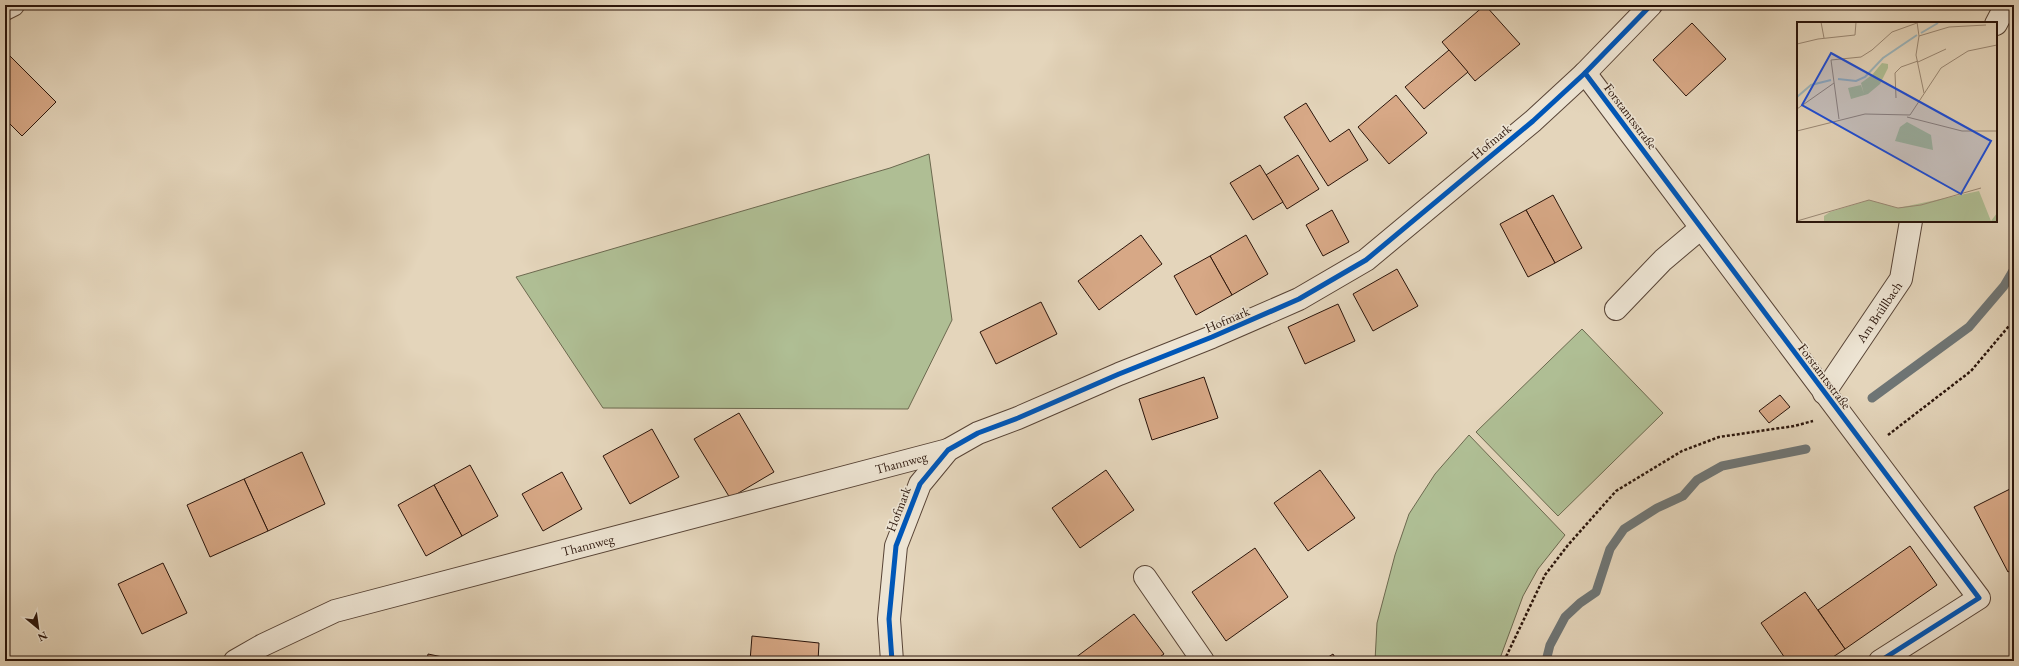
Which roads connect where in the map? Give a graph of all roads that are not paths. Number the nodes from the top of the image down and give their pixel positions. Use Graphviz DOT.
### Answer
graph roads {
  1 [pos="13,5"];
  2 [pos="1651,5"];
  3 [pos="2006,5"];
  4 [pos="5,9"];
  5 [pos="1997,22"];
  6 [pos="1585,73"];
  7 [pos="1910,222"];
  8 [pos="1701,228"];
  9 [pos="1616,309"];
  10 [pos="1829,399"];
  11 [pos="948,450"];
  12 [pos="1145,577"];
  13 [pos="235,661"];
  14 [pos="892,661"];
  15 [pos="1202,661"];
  16 [pos="1880,661"];
  1 -- 4 [label="street"];
  2 -- 6 [label="street, Hofmark"];
  3 -- 5 [label="street"];
  6 -- 8 [label="street, Forstamtsstraße"];
  6 -- 11 [label="street, Hofmark"];
  7 -- 10 [label="street, Am Brüllbach"];
  8 -- 9 [label="street"];
  8 -- 10 [label="street, Forstamtsstraße"];
  10 -- 16 [label="street, Forstamtsstraße"];
  11 -- 13 [label="street, Thannweg"];
  11 -- 14 [label="street, Hofmark"];
  12 -- 15 [label="street"];
}
